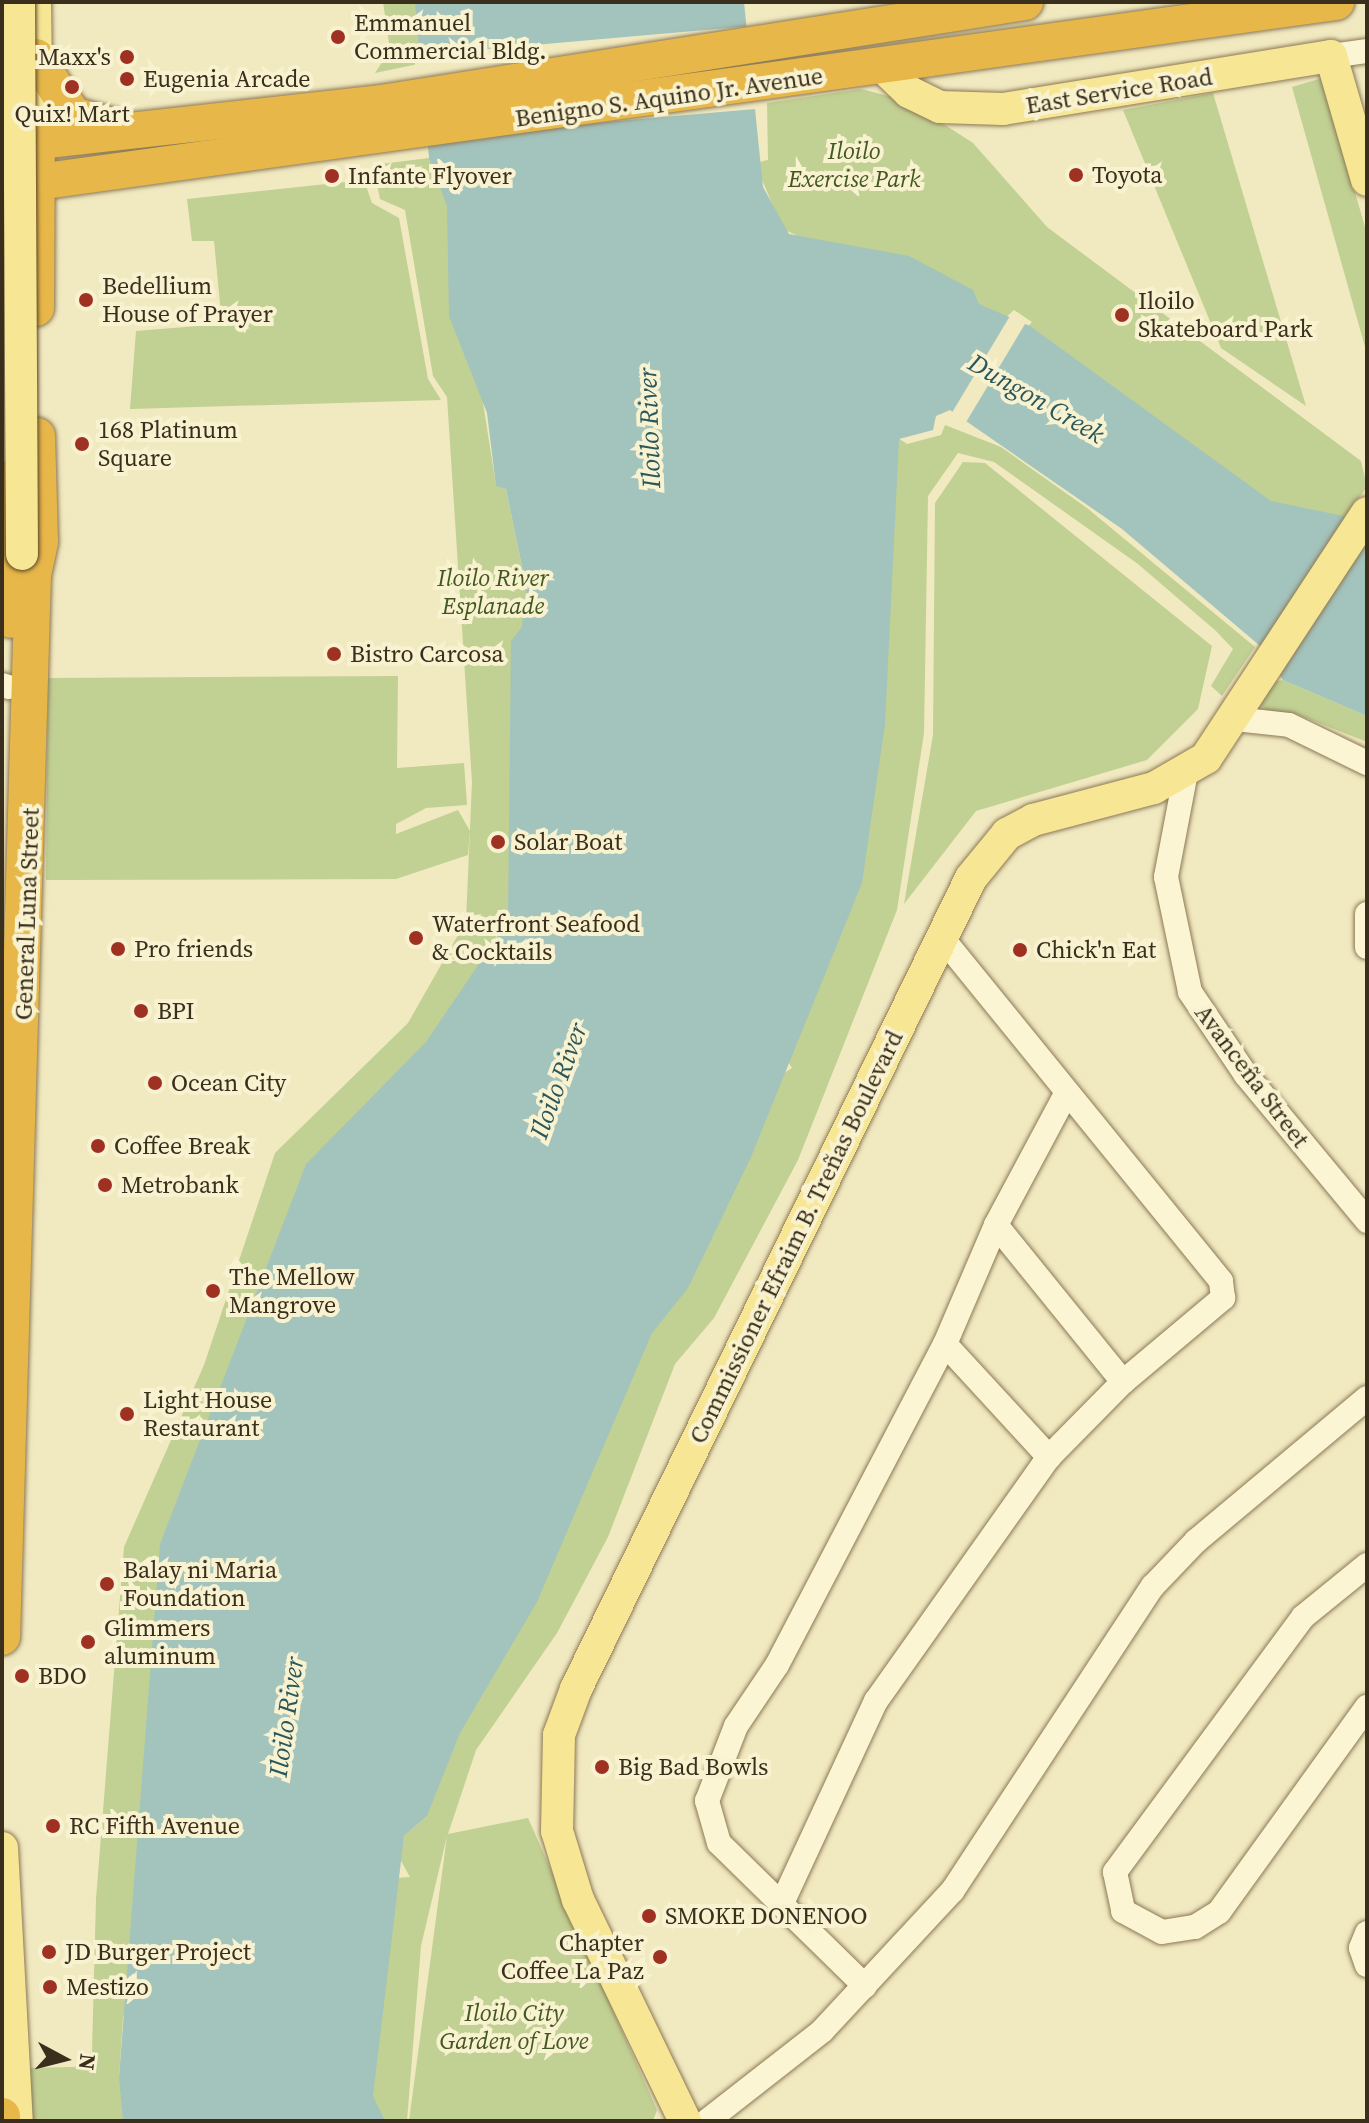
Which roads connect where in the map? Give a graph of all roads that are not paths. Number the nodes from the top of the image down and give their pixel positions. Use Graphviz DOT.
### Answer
graph roads {
  1 [pos="19,2"];
  2 [pos="35,2"];
  3 [pos="1025,2"];
  4 [pos="1336,2"];
  5 [pos="1367,51"];
  6 [pos="1331,56"];
  7 [pos="36,57"];
  8 [pos="882,66"];
  9 [pos="332,108"];
  10 [pos="383,120"];
  11 [pos="137,130"];
  12 [pos="19,142"];
  13 [pos="336,146"];
  14 [pos="142,171"];
  15 [pos="1367,180"];
  16 [pos="20,186"];
  17 [pos="36,264"];
  18 [pos="2,482"];
  19 [pos="1367,513"];
  20 [pos="22,571"];
  21 [pos="6,686"];
  22 [pos="1235,719"];
  23 [pos="1367,763"];
  24 [pos="1186,772"];
  25 [pos="1367,914"];
  26 [pos="942,938"];
  27 [pos="1367,947"];
  28 [pos="2,953"];
  29 [pos="1066,1094"];
  30 [pos="1367,1221"];
  31 [pos="996,1225"];
  32 [pos="9,1249"];
  33 [pos="945,1344"];
  34 [pos="1123,1382"];
  35 [pos="1367,1398"];
  36 [pos="1049,1457"];
  37 [pos="1367,1565"];
  38 [pos="2,1637"];
  39 [pos="1367,1707"];
  40 [pos="2,1848"];
  41 [pos="783,1901"];
  42 [pos="1367,1933"];
  43 [pos="1367,1965"];
  44 [pos="865,1986"];
  45 [pos="17,2121"];
  46 [pos="685,2121"];
  47 [pos="707,2121"];
  1 -- 20 [label="main road, bridge"];
  2 -- 7 [label="main road"];
  3 -- 10 [label="highway, Benigno S. Aquino Jr. Avenue"];
  4 -- 8 [label="highway, Benigno S. Aquino Jr. Avenue"];
  5 -- 6 [label="street, East Service Road"];
  6 -- 8 [label="main road, East Service Road"];
  6 -- 15 [label="main road"];
  7 -- 11 [label="highway"];
  7 -- 12 [label="main road"];
  8 -- 10 [label="highway, Benigno S. Aquino Jr. Avenue"];
  9 -- 10 [label="highway, Benigno S. Aquino Jr. Avenue"];
  9 -- 11 [label="highway, Benigno S. Aquino Jr. Avenue"];
  9 -- 13 [label="highway"];
  10 -- 13 [label="highway, Benigno S. Aquino Jr. Avenue"];
  11 -- 12 [label="highway, Benigno S. Aquino Jr. Avenue"];
  12 -- 16 [label="highway, General Luna Street"];
  13 -- 14 [label="highway, Benigno S. Aquino Jr. Avenue"];
  14 -- 16 [label="highway, Benigno S. Aquino Jr. Avenue"];
  14 -- 17 [label="highway"];
  16 -- 17 [label="highway, General Luna Street"];
  17 -- 20 [label="highway, General Luna Street"];
  18 -- 20 [label="highway, General Luna Street"];
  19 -- 22 [label="main road, Commissioner Efraim B. Treñas Boulevard"];
  20 -- 21 [label="highway, General Luna Street"];
  20 -- 32 [label="highway, General Luna Street"];
  21 -- 28 [label="highway, General Luna Street"];
  22 -- 23 [label="street"];
  22 -- 24 [label="main road, Commissioner Efraim B. Treñas Boulevard"];
  24 -- 26 [label="main road, Commissioner Efraim B. Treñas Boulevard"];
  24 -- 30 [label="street, Avanceña Street"];
  25 -- 27 [label="street"];
  26 -- 29 [label="street"];
  26 -- 46 [label="main road, Commissioner Efraim B. Treñas Boulevard"];
  29 -- 31 [label="street"];
  29 -- 34 [label="street"];
  31 -- 33 [label="street"];
  31 -- 34 [label="street"];
  32 -- 38 [label="highway, General Luna Street"];
  33 -- 36 [label="street"];
  33 -- 41 [label="street"];
  34 -- 36 [label="street"];
  35 -- 44 [label="street"];
  36 -- 41 [label="street"];
  37 -- 39 [label="street"];
  40 -- 45 [label="main road"];
  41 -- 44 [label="street"];
  42 -- 43 [label="street"];
  44 -- 47 [label="street"];
}
